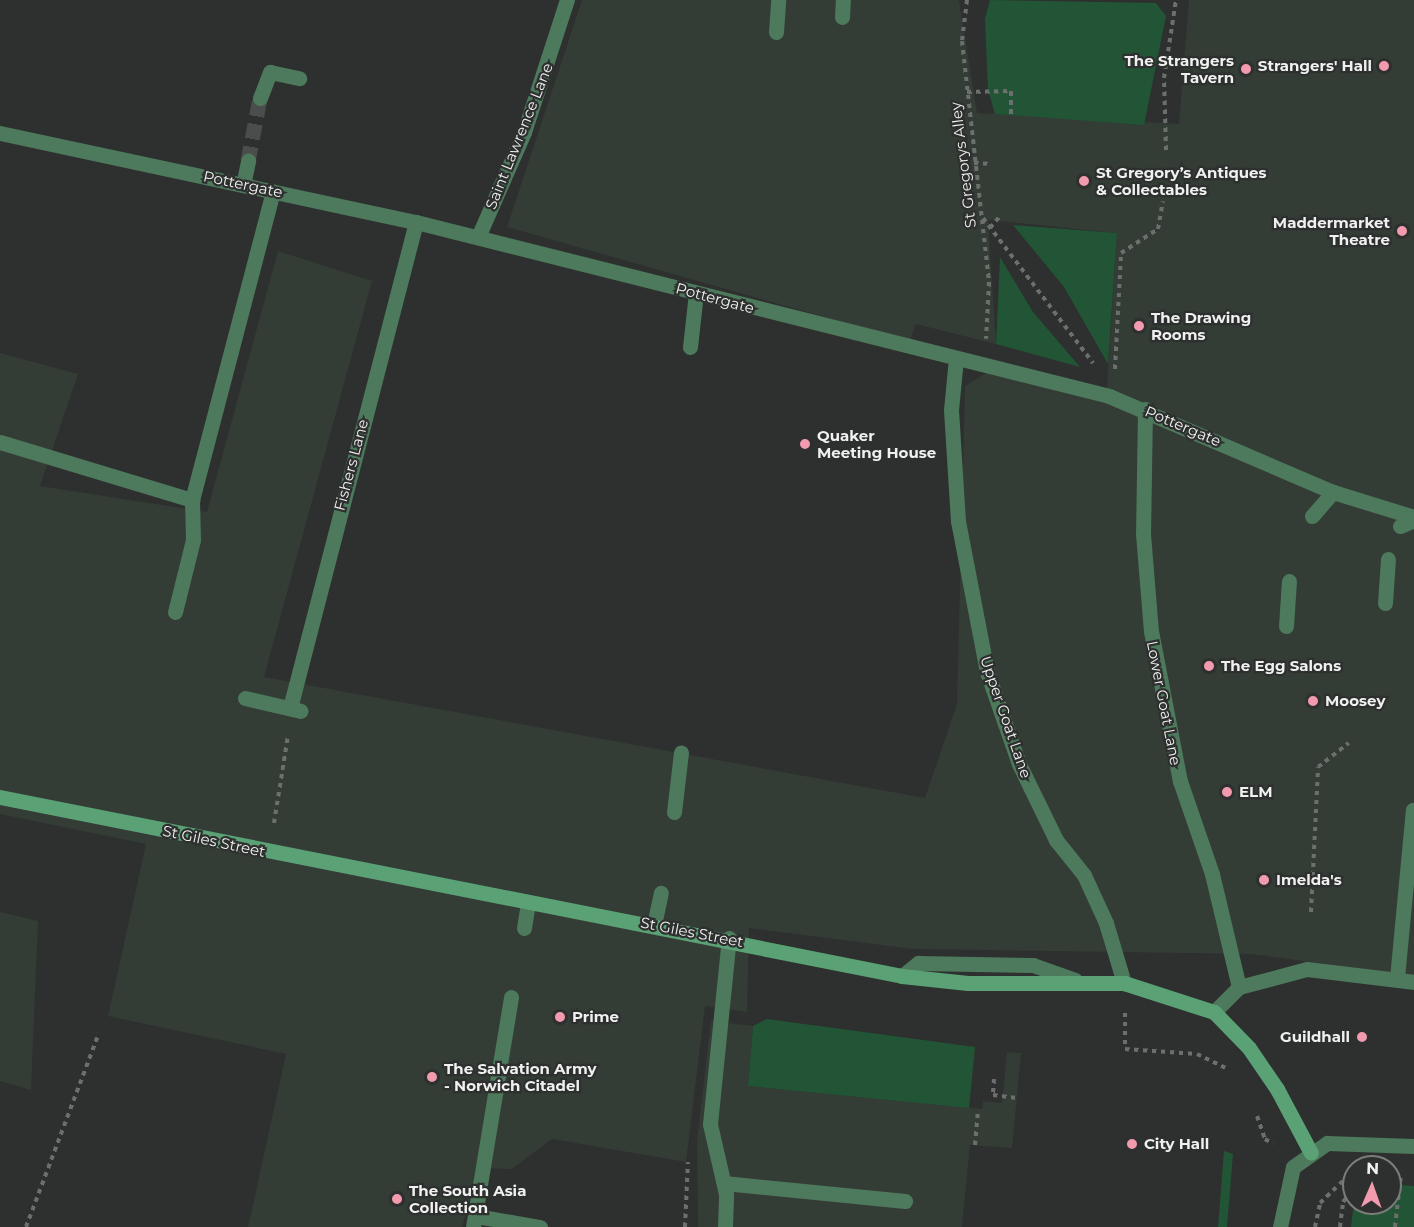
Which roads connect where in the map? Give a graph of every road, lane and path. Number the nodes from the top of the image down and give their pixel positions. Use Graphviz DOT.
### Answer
graph roads {
  1 [pos="567,0"];
  2 [pos="778,0"];
  3 [pos="843,0"];
  4 [pos="967,0"];
  5 [pos="1176,0"];
  6 [pos="842,17"];
  7 [pos="776,32"];
  8 [pos="299,78"];
  9 [pos="967,92"];
  10 [pos="260,98"];
  11 [pos="1011,116"];
  12 [pos="0,133"];
  13 [pos="1166,150"];
  14 [pos="249,161"];
  15 [pos="974,163"];
  16 [pos="992,164"];
  17 [pos="243,185"];
  18 [pos="273,191"];
  19 [pos="1163,201"];
  20 [pos="982,216"];
  21 [pos="1000,216"];
  22 [pos="416,222"];
  23 [pos="990,228"];
  24 [pos="478,237"];
  25 [pos="696,293"];
  26 [pos="987,327"];
  27 [pos="690,347"];
  28 [pos="956,358"];
  29 [pos="1109,396"];
  30 [pos="1145,409"];
  31 [pos="0,442"];
  32 [pos="1333,492"];
  33 [pos="192,501"];
  34 [pos="1312,516"];
  35 [pos="1409,521"];
  36 [pos="1388,559"];
  37 [pos="1288,581"];
  38 [pos="1385,603"];
  39 [pos="176,612"];
  40 [pos="1286,626"];
  41 [pos="245,698"];
  42 [pos="295,709"];
  43 [pos="1350,743"];
  44 [pos="681,752"];
  45 [pos="0,796"];
  46 [pos="1413,810"];
  47 [pos="674,812"];
  48 [pos="268,852"];
  49 [pos="661,893"];
  50 [pos="528,902"];
  51 [pos="1311,912"];
  52 [pos="654,924"];
  53 [pos="524,928"];
  54 [pos="729,938"];
  55 [pos="1397,978"];
  56 [pos="1414,982"];
  57 [pos="1124,983"];
  58 [pos="1239,987"];
  59 [pos="511,998"];
  60 [pos="1214,1012"];
  61 [pos="99,1033"];
  62 [pos="1234,1072"];
  63 [pos="994,1079"];
  64 [pos="1017,1098"];
  65 [pos="978,1108"];
  66 [pos="1254,1108"];
  67 [pos="975,1145"];
  68 [pos="1414,1146"];
  69 [pos="1311,1153"];
  70 [pos="1293,1167"];
  71 [pos="1342,1181"];
  72 [pos="724,1183"];
  73 [pos="905,1201"];
  74 [pos="1342,1210"];
  75 [pos="474,1222"];
  76 [pos="26,1227"];
  77 [pos="540,1227"];
  78 [pos="725,1227"];
  79 [pos="1280,1227"];
  80 [pos="1315,1227"];
  81 [pos="1340,1227"];
  1 -- 24 [label="street, Saint Lawrence Lane"];
  2 -- 7 [label="street"];
  3 -- 6 [label="street"];
  4 -- 9 [label="path, St Gregorys Alley"];
  5 -- 13 [label="path"];
  8 -- 10 [label="street"];
  9 -- 11 [label="path"];
  9 -- 15 [label="path, St Gregorys Alley"];
  12 -- 17 [label="street, Pottergate"];
  14 -- 17 [label="street"];
  15 -- 16 [label="path"];
  15 -- 20 [label="path, St Gregorys Alley"];
  17 -- 18 [label="street, Pottergate"];
  18 -- 22 [label="street, Pottergate"];
  18 -- 33 [label="street"];
  19 -- 29 [label="path"];
  20 -- 23 [label="path"];
  20 -- 26 [label="path, St Gregorys Alley"];
  21 -- 23 [label="path"];
  22 -- 24 [label="street, Pottergate"];
  22 -- 42 [label="street, Fishers Lane"];
  23 -- 29 [label="path"];
  24 -- 25 [label="street, Pottergate"];
  25 -- 27 [label="street"];
  25 -- 28 [label="street, Pottergate"];
  28 -- 29 [label="street, Pottergate"];
  28 -- 57 [label="street, Upper Goat Lane"];
  29 -- 30 [label="street, Pottergate"];
  30 -- 32 [label="street, Pottergate"];
  30 -- 58 [label="street, Lower Goat Lane"];
  31 -- 33 [label="street"];
  32 -- 34 [label="street"];
  32 -- 35 [label="street, Pottergate"];
  33 -- 39 [label="street"];
  36 -- 38 [label="street"];
  37 -- 40 [label="street"];
  41 -- 42 [label="street"];
  42 -- 48 [label="path"];
  43 -- 51 [label="path"];
  44 -- 47 [label="street"];
  45 -- 48 [label="street, St Giles Street"];
  46 -- 55 [label="street"];
  48 -- 50 [label="street, St Giles Street"];
  49 -- 52 [label="street"];
  50 -- 52 [label="street, St Giles Street"];
  50 -- 53 [label="street"];
  52 -- 54 [label="street, St Giles Street"];
  54 -- 57 [label="street, St Giles Street"];
  54 -- 72 [label="street"];
  55 -- 56 [label="street"];
  55 -- 58 [label="street"];
  57 -- 60 [label="street, St Giles Street"];
  57 -- 62 [label="path"];
  58 -- 60 [label="street"];
  59 -- 75 [label="street"];
  60 -- 69 [label="street"];
  61 -- 76 [label="path"];
  63 -- 64 [label="path"];
  65 -- 67 [label="path"];
  66 -- 70 [label="path"];
  68 -- 69 [label="street"];
  69 -- 70 [label="street"];
  70 -- 79 [label="street"];
  71 -- 80 [label="path"];
  72 -- 73 [label="street"];
  72 -- 78 [label="street"];
  74 -- 81 [label="path"];
  75 -- 77 [label="street"];
}
